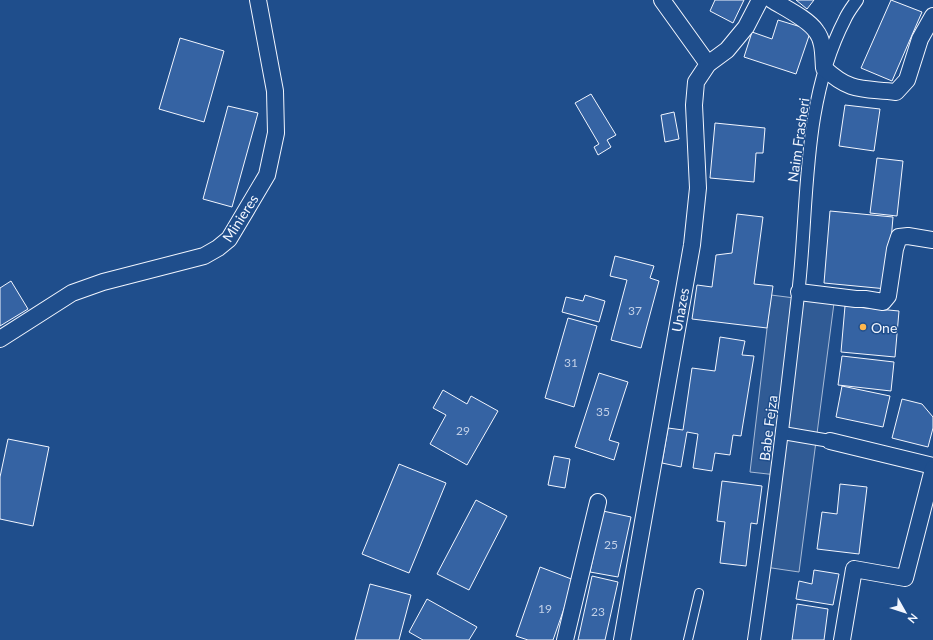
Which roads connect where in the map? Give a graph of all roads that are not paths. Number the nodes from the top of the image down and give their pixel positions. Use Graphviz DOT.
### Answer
graph roads {
  1 [pos="258,0"];
  2 [pos="662,0"];
  3 [pos="760,0"];
  4 [pos="772,0"];
  5 [pos="857,0"];
  6 [pos="933,16"];
  7 [pos="708,64"];
  8 [pos="824,68"];
  9 [pos="933,240"];
  10 [pos="799,292"];
  11 [pos="0,339"];
  12 [pos="783,433"];
  13 [pos="830,441"];
  14 [pos="933,466"];
  15 [pos="933,469"];
  16 [pos="598,502"];
  17 [pos="699,593"];
  18 [pos="565,640"];
  19 [pos="622,640"];
  20 [pos="688,640"];
  21 [pos="754,640"];
  22 [pos="842,640"];
  1 -- 11 [label="street, Minieres"];
  2 -- 7 [label="street"];
  3 -- 7 [label="street, Unazes"];
  4 -- 8 [label="street"];
  5 -- 8 [label="street, Naim Frasheri"];
  6 -- 8 [label="street"];
  7 -- 19 [label="street, Unazes"];
  8 -- 10 [label="street, Naim Frasheri"];
  9 -- 10 [label="street"];
  10 -- 12 [label="street, Babe Fejza"];
  12 -- 13 [label="street"];
  12 -- 21 [label="street, Babe Fejza"];
  13 -- 14 [label="street"];
  15 -- 22 [label="street"];
  16 -- 18 [label="street"];
  17 -- 20 [label="lane"];
}
